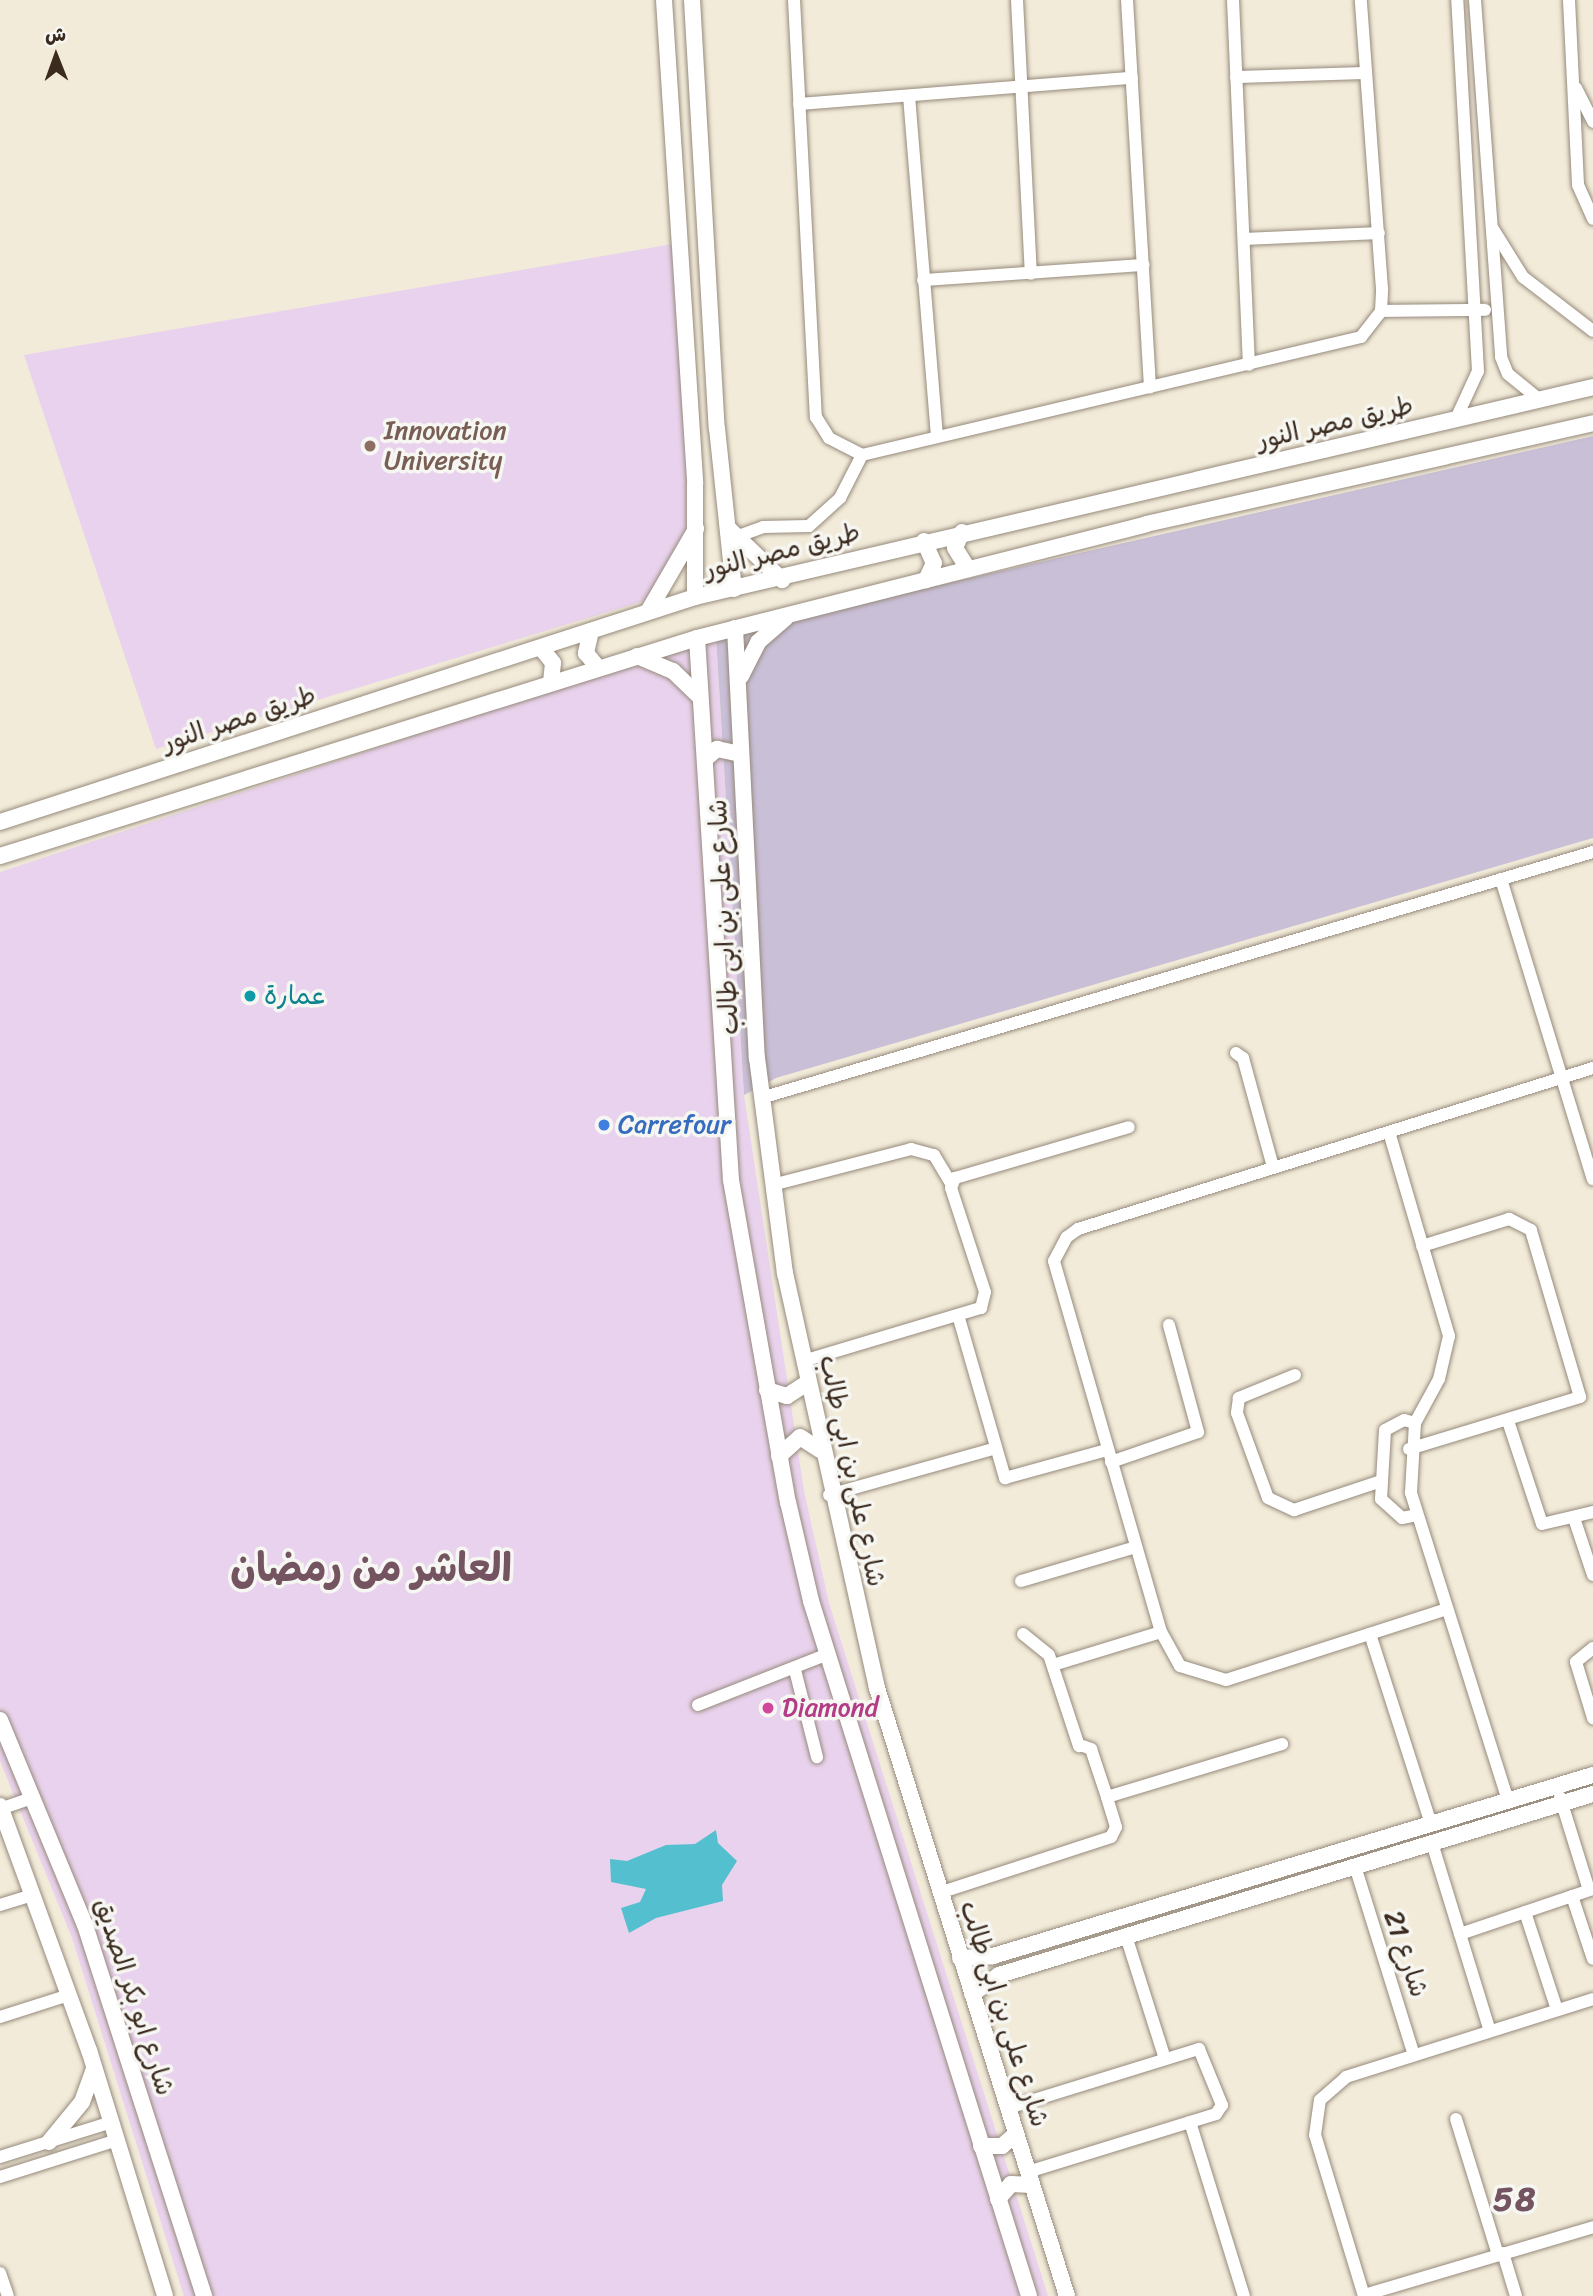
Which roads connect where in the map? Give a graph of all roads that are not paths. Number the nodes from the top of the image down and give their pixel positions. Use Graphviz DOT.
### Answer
graph roads {
  1 [pos="664,0"];
  2 [pos="691,0"];
  3 [pos="794,0"];
  4 [pos="1017,0"];
  5 [pos="1127,0"];
  6 [pos="1233,0"];
  7 [pos="1361,0"];
  8 [pos="1457,0"];
  9 [pos="1475,0"];
  10 [pos="1569,0"];
  11 [pos="1366,73"];
  12 [pos="1236,76"];
  13 [pos="1132,78"];
  14 [pos="1573,80"];
  15 [pos="1021,87"];
  16 [pos="909,96"];
  17 [pos="799,104"];
  18 [pos="1482,122"];
  19 [pos="1593,122"];
  20 [pos="1466,123"];
  21 [pos="1488,218"];
  22 [pos="1593,219"];
  23 [pos="1379,233"];
  24 [pos="1244,239"];
  25 [pos="1143,265"];
  26 [pos="1031,274"];
  27 [pos="923,280"];
  28 [pos="1496,310"];
  29 [pos="1381,311"];
  30 [pos="1478,311"];
  31 [pos="1593,331"];
  32 [pos="1250,365"];
  33 [pos="1150,387"];
  34 [pos="1593,387"];
  35 [pos="1539,400"];
  36 [pos="1455,421"];
  37 [pos="1593,423"];
  38 [pos="937,436"];
  39 [pos="862,455"];
  40 [pos="721,481"];
  41 [pos="695,484"];
  42 [pos="696,529"];
  43 [pos="730,531"];
  44 [pos="962,532"];
  45 [pos="924,541"];
  46 [pos="968,569"];
  47 [pos="782,580"];
  48 [pos="926,580"];
  49 [pos="734,589"];
  50 [pos="695,597"];
  51 [pos="649,610"];
  52 [pos="792,614"];
  53 [pos="735,628"];
  54 [pos="591,631"];
  55 [pos="696,638"];
  56 [pos="541,648"];
  57 [pos="637,656"];
  58 [pos="598,668"];
  59 [pos="739,682"];
  60 [pos="551,683"];
  61 [pos="700,697"];
  62 [pos="740,754"];
  63 [pos="705,759"];
  64 [pos="0,822"];
  65 [pos="1593,852"];
  66 [pos="0,856"];
  67 [pos="1501,879"];
  68 [pos="1236,1054"];
  69 [pos="1593,1068"];
  70 [pos="1562,1077"];
  71 [pos="761,1098"];
  72 [pos="1129,1127"];
  73 [pos="1389,1132"];
  74 [pos="1273,1167"];
  75 [pos="1593,1179"];
  76 [pos="951,1182"];
  77 [pos="772,1185"];
  78 [pos="1422,1246"];
  79 [pos="958,1315"];
  80 [pos="1168,1325"];
  81 [pos="803,1362"];
  82 [pos="1295,1375"];
  83 [pos="807,1383"];
  84 [pos="767,1390"];
  85 [pos="1508,1421"];
  86 [pos="1415,1423"];
  87 [pos="996,1448"];
  88 [pos="1409,1448"];
  89 [pos="820,1450"];
  90 [pos="779,1456"];
  91 [pos="1109,1456"];
  92 [pos="1381,1481"];
  93 [pos="829,1495"];
  94 [pos="1593,1512"];
  95 [pos="1417,1515"];
  96 [pos="1574,1518"];
  97 [pos="1136,1547"];
  98 [pos="1593,1575"];
  99 [pos="1021,1581"];
  100 [pos="1447,1609"];
  101 [pos="1161,1632"];
  102 [pos="1023,1634"];
  103 [pos="1370,1634"];
  104 [pos="1593,1648"];
  105 [pos="828,1654"];
  106 [pos="1053,1665"];
  107 [pos="795,1670"];
  108 [pos="698,1705"];
  109 [pos="1593,1717"];
  110 [pos="0,1720"];
  111 [pos="1282,1744"];
  112 [pos="817,1757"];
  113 [pos="1593,1775"];
  114 [pos="1557,1786"];
  115 [pos="1593,1794"];
  116 [pos="34,1797"];
  117 [pos="1107,1797"];
  118 [pos="1508,1801"];
  119 [pos="1562,1803"];
  120 [pos="0,1808"];
  121 [pos="1433,1824"];
  122 [pos="1414,1829"];
  123 [pos="1431,1843"];
  124 [pos="1354,1866"];
  125 [pos="1591,1889"];
  126 [pos="939,1893"];
  127 [pos="33,1895"];
  128 [pos="1573,1896"];
  129 [pos="0,1905"];
  130 [pos="1525,1912"];
  131 [pos="1460,1934"];
  132 [pos="1125,1936"];
  133 [pos="960,1958"];
  134 [pos="1593,1959"];
  135 [pos="972,1994"];
  136 [pos="69,1995"];
  137 [pos="1593,1998"];
  138 [pos="1557,2010"];
  139 [pos="0,2017"];
  140 [pos="1490,2031"];
  141 [pos="1414,2055"];
  142 [pos="1165,2059"];
  143 [pos="94,2069"];
  144 [pos="1007,2108"];
  145 [pos="1456,2119"];
  146 [pos="112,2122"];
  147 [pos="1190,2122"];
  148 [pos="85,2131"];
  149 [pos="1016,2134"];
  150 [pos="117,2140"];
  151 [pos="49,2142"];
  152 [pos="981,2146"];
  153 [pos="91,2148"];
  154 [pos="0,2158"];
  155 [pos="0,2176"];
  156 [pos="1030,2178"];
  157 [pos="998,2199"];
  158 [pos="1593,2227"];
  159 [pos="1500,2254"];
  160 [pos="0,2273"];
  161 [pos="1364,2295"];
  162 [pos="8,2296"];
  163 [pos="165,2296"];
  164 [pos="204,2296"];
  165 [pos="1029,2296"];
  166 [pos="1067,2296"];
  167 [pos="1244,2296"];
  168 [pos="1516,2296"];
  1 -- 41 [label="street"];
  2 -- 40 [label="street"];
  3 -- 17 [label="street"];
  4 -- 15 [label="street"];
  5 -- 13 [label="street"];
  6 -- 12 [label="street"];
  7 -- 11 [label="street"];
  8 -- 20 [label="street"];
  9 -- 18 [label="street"];
  10 -- 14 [label="street"];
  11 -- 12 [label="street"];
  11 -- 23 [label="street"];
  12 -- 24 [label="street"];
  13 -- 15 [label="street"];
  13 -- 25 [label="street"];
  14 -- 19 [label="street"];
  14 -- 22 [label="street"];
  15 -- 16 [label="street"];
  15 -- 26 [label="street"];
  16 -- 17 [label="street"];
  16 -- 27 [label="street"];
  17 -- 39 [label="street"];
  18 -- 20 [label="street"];
  18 -- 21 [label="street"];
  20 -- 30 [label="street"];
  21 -- 28 [label="street"];
  21 -- 31 [label="street"];
  23 -- 24 [label="street"];
  23 -- 29 [label="street"];
  24 -- 32 [label="street"];
  25 -- 26 [label="street"];
  25 -- 33 [label="street"];
  26 -- 27 [label="street"];
  27 -- 38 [label="street"];
  28 -- 30 [label="street"];
  28 -- 35 [label="street"];
  29 -- 30 [label="street"];
  29 -- 32 [label="street"];
  30 -- 36 [label="street"];
  32 -- 33 [label="street"];
  33 -- 38 [label="street"];
  34 -- 35 [label="street, طريق مصر النور"];
  35 -- 36 [label="street, طريق مصر النور"];
  36 -- 44 [label="street, طريق مصر النور"];
  37 -- 46 [label="street"];
  38 -- 39 [label="street"];
  39 -- 43 [label="street"];
  40 -- 41 [label="street"];
  40 -- 43 [label="street"];
  41 -- 42 [label="street"];
  42 -- 50 [label="street"];
  42 -- 51 [label="street"];
  43 -- 47 [label="street"];
  43 -- 49 [label="street"];
  44 -- 45 [label="street, طريق مصر النور"];
  44 -- 46 [label="street"];
  45 -- 47 [label="street, طريق مصر النور"];
  45 -- 48 [label="street"];
  46 -- 48 [label="street"];
  47 -- 49 [label="street, طريق مصر النور"];
  48 -- 52 [label="street"];
  49 -- 50 [label="street, طريق مصر النور"];
  50 -- 51 [label="street, طريق مصر النور"];
  51 -- 54 [label="street, طريق مصر النور"];
  52 -- 53 [label="street"];
  52 -- 59 [label="street"];
  53 -- 55 [label="street"];
  53 -- 59 [label="street, شارع على بن ابى طالب"];
  54 -- 56 [label="street, طريق مصر النور"];
  54 -- 58 [label="street"];
  55 -- 57 [label="street"];
  55 -- 61 [label="street, شارع على بن ابى طالب"];
  56 -- 60 [label="street"];
  56 -- 64 [label="street, طريق مصر النور"];
  57 -- 58 [label="street"];
  57 -- 61 [label="street"];
  58 -- 60 [label="street"];
  59 -- 62 [label="street, شارع على بن ابى طالب"];
  60 -- 66 [label="street"];
  61 -- 63 [label="street, شارع على بن ابى طالب"];
  62 -- 63 [label="street"];
  62 -- 71 [label="street, شارع على بن ابى طالب"];
  63 -- 84 [label="street, شارع على بن ابى طالب"];
  65 -- 67 [label="street"];
  67 -- 70 [label="street"];
  67 -- 71 [label="street"];
  68 -- 74 [label="street"];
  69 -- 70 [label="street"];
  70 -- 73 [label="street"];
  70 -- 75 [label="street"];
  71 -- 77 [label="street, شارع على بن ابى طالب"];
  72 -- 76 [label="street"];
  73 -- 74 [label="street"];
  73 -- 78 [label="street"];
  74 -- 91 [label="street"];
  76 -- 77 [label="street"];
  76 -- 79 [label="street"];
  77 -- 81 [label="street, شارع على بن ابى طالب"];
  78 -- 85 [label="street"];
  78 -- 86 [label="street"];
  79 -- 81 [label="street"];
  79 -- 87 [label="street"];
  80 -- 91 [label="street"];
  81 -- 83 [label="street, شارع على بن ابى طالب"];
  82 -- 92 [label="street"];
  83 -- 84 [label="street"];
  83 -- 89 [label="street, شارع على بن ابى طالب"];
  84 -- 90 [label="street, شارع على بن ابى طالب"];
  85 -- 88 [label="street"];
  85 -- 96 [label="street"];
  86 -- 88 [label="street"];
  86 -- 92 [label="street"];
  87 -- 91 [label="street"];
  87 -- 93 [label="street"];
  88 -- 95 [label="street"];
  89 -- 90 [label="street"];
  89 -- 93 [label="street, شارع على بن ابى طالب"];
  90 -- 105 [label="street, شارع على بن ابى طالب"];
  91 -- 97 [label="street"];
  92 -- 95 [label="street"];
  93 -- 126 [label="street, شارع على بن ابى طالب"];
  94 -- 96 [label="street"];
  95 -- 100 [label="street"];
  96 -- 98 [label="street"];
  97 -- 99 [label="street"];
  97 -- 101 [label="street"];
  100 -- 103 [label="street"];
  100 -- 118 [label="street"];
  101 -- 103 [label="street"];
  101 -- 106 [label="street"];
  102 -- 106 [label="street"];
  103 -- 121 [label="street"];
  104 -- 109 [label="street"];
  105 -- 107 [label="street"];
  105 -- 152 [label="street, شارع على بن ابى طالب"];
  106 -- 117 [label="street"];
  107 -- 108 [label="street"];
  107 -- 112 [label="street"];
  110 -- 116 [label="street, شارع ابو بكر الصديق"];
  111 -- 117 [label="street"];
  113 -- 114 [label="street"];
  114 -- 118 [label="street"];
  114 -- 119 [label="street"];
  115 -- 119 [label="street"];
  116 -- 120 [label="street"];
  116 -- 164 [label="street, شارع ابو بكر الصديق"];
  117 -- 126 [label="street"];
  118 -- 121 [label="street"];
  119 -- 123 [label="street"];
  119 -- 125 [label="street"];
  120 -- 127 [label="street"];
  121 -- 122 [label="street"];
  121 -- 123 [label="street"];
  122 -- 123 [label="street"];
  122 -- 133 [label="street"];
  123 -- 124 [label="street"];
  123 -- 131 [label="street"];
  124 -- 132 [label="street"];
  124 -- 141 [label="street, شارع 21"];
  125 -- 128 [label="street"];
  126 -- 133 [label="street, شارع على بن ابى طالب"];
  127 -- 129 [label="street"];
  127 -- 136 [label="street"];
  128 -- 130 [label="street"];
  128 -- 134 [label="street"];
  130 -- 131 [label="street"];
  130 -- 138 [label="street"];
  131 -- 140 [label="street"];
  132 -- 135 [label="street"];
  132 -- 142 [label="street"];
  133 -- 135 [label="street, شارع على بن ابى طالب"];
  135 -- 144 [label="street, شارع على بن ابى طالب"];
  136 -- 139 [label="street"];
  136 -- 143 [label="street"];
  137 -- 138 [label="street"];
  138 -- 140 [label="street"];
  140 -- 141 [label="street"];
  141 -- 161 [label="street"];
  142 -- 144 [label="street"];
  142 -- 147 [label="street"];
  143 -- 146 [label="street"];
  143 -- 151 [label="street"];
  144 -- 149 [label="street, شارع على بن ابى طالب"];
  145 -- 159 [label="street"];
  146 -- 148 [label="street"];
  146 -- 150 [label="street"];
  147 -- 156 [label="street"];
  147 -- 167 [label="street"];
  148 -- 151 [label="street"];
  148 -- 153 [label="street"];
  149 -- 152 [label="street"];
  149 -- 156 [label="street, شارع على بن ابى طالب"];
  150 -- 153 [label="street"];
  150 -- 163 [label="street"];
  151 -- 154 [label="street"];
  152 -- 157 [label="street, شارع على بن ابى طالب"];
  153 -- 155 [label="street"];
  156 -- 157 [label="street"];
  156 -- 166 [label="street, شارع على بن ابى طالب"];
  157 -- 165 [label="street, شارع على بن ابى طالب"];
  158 -- 159 [label="street"];
  159 -- 161 [label="street"];
  159 -- 168 [label="street"];
  160 -- 162 [label="street"];
}
